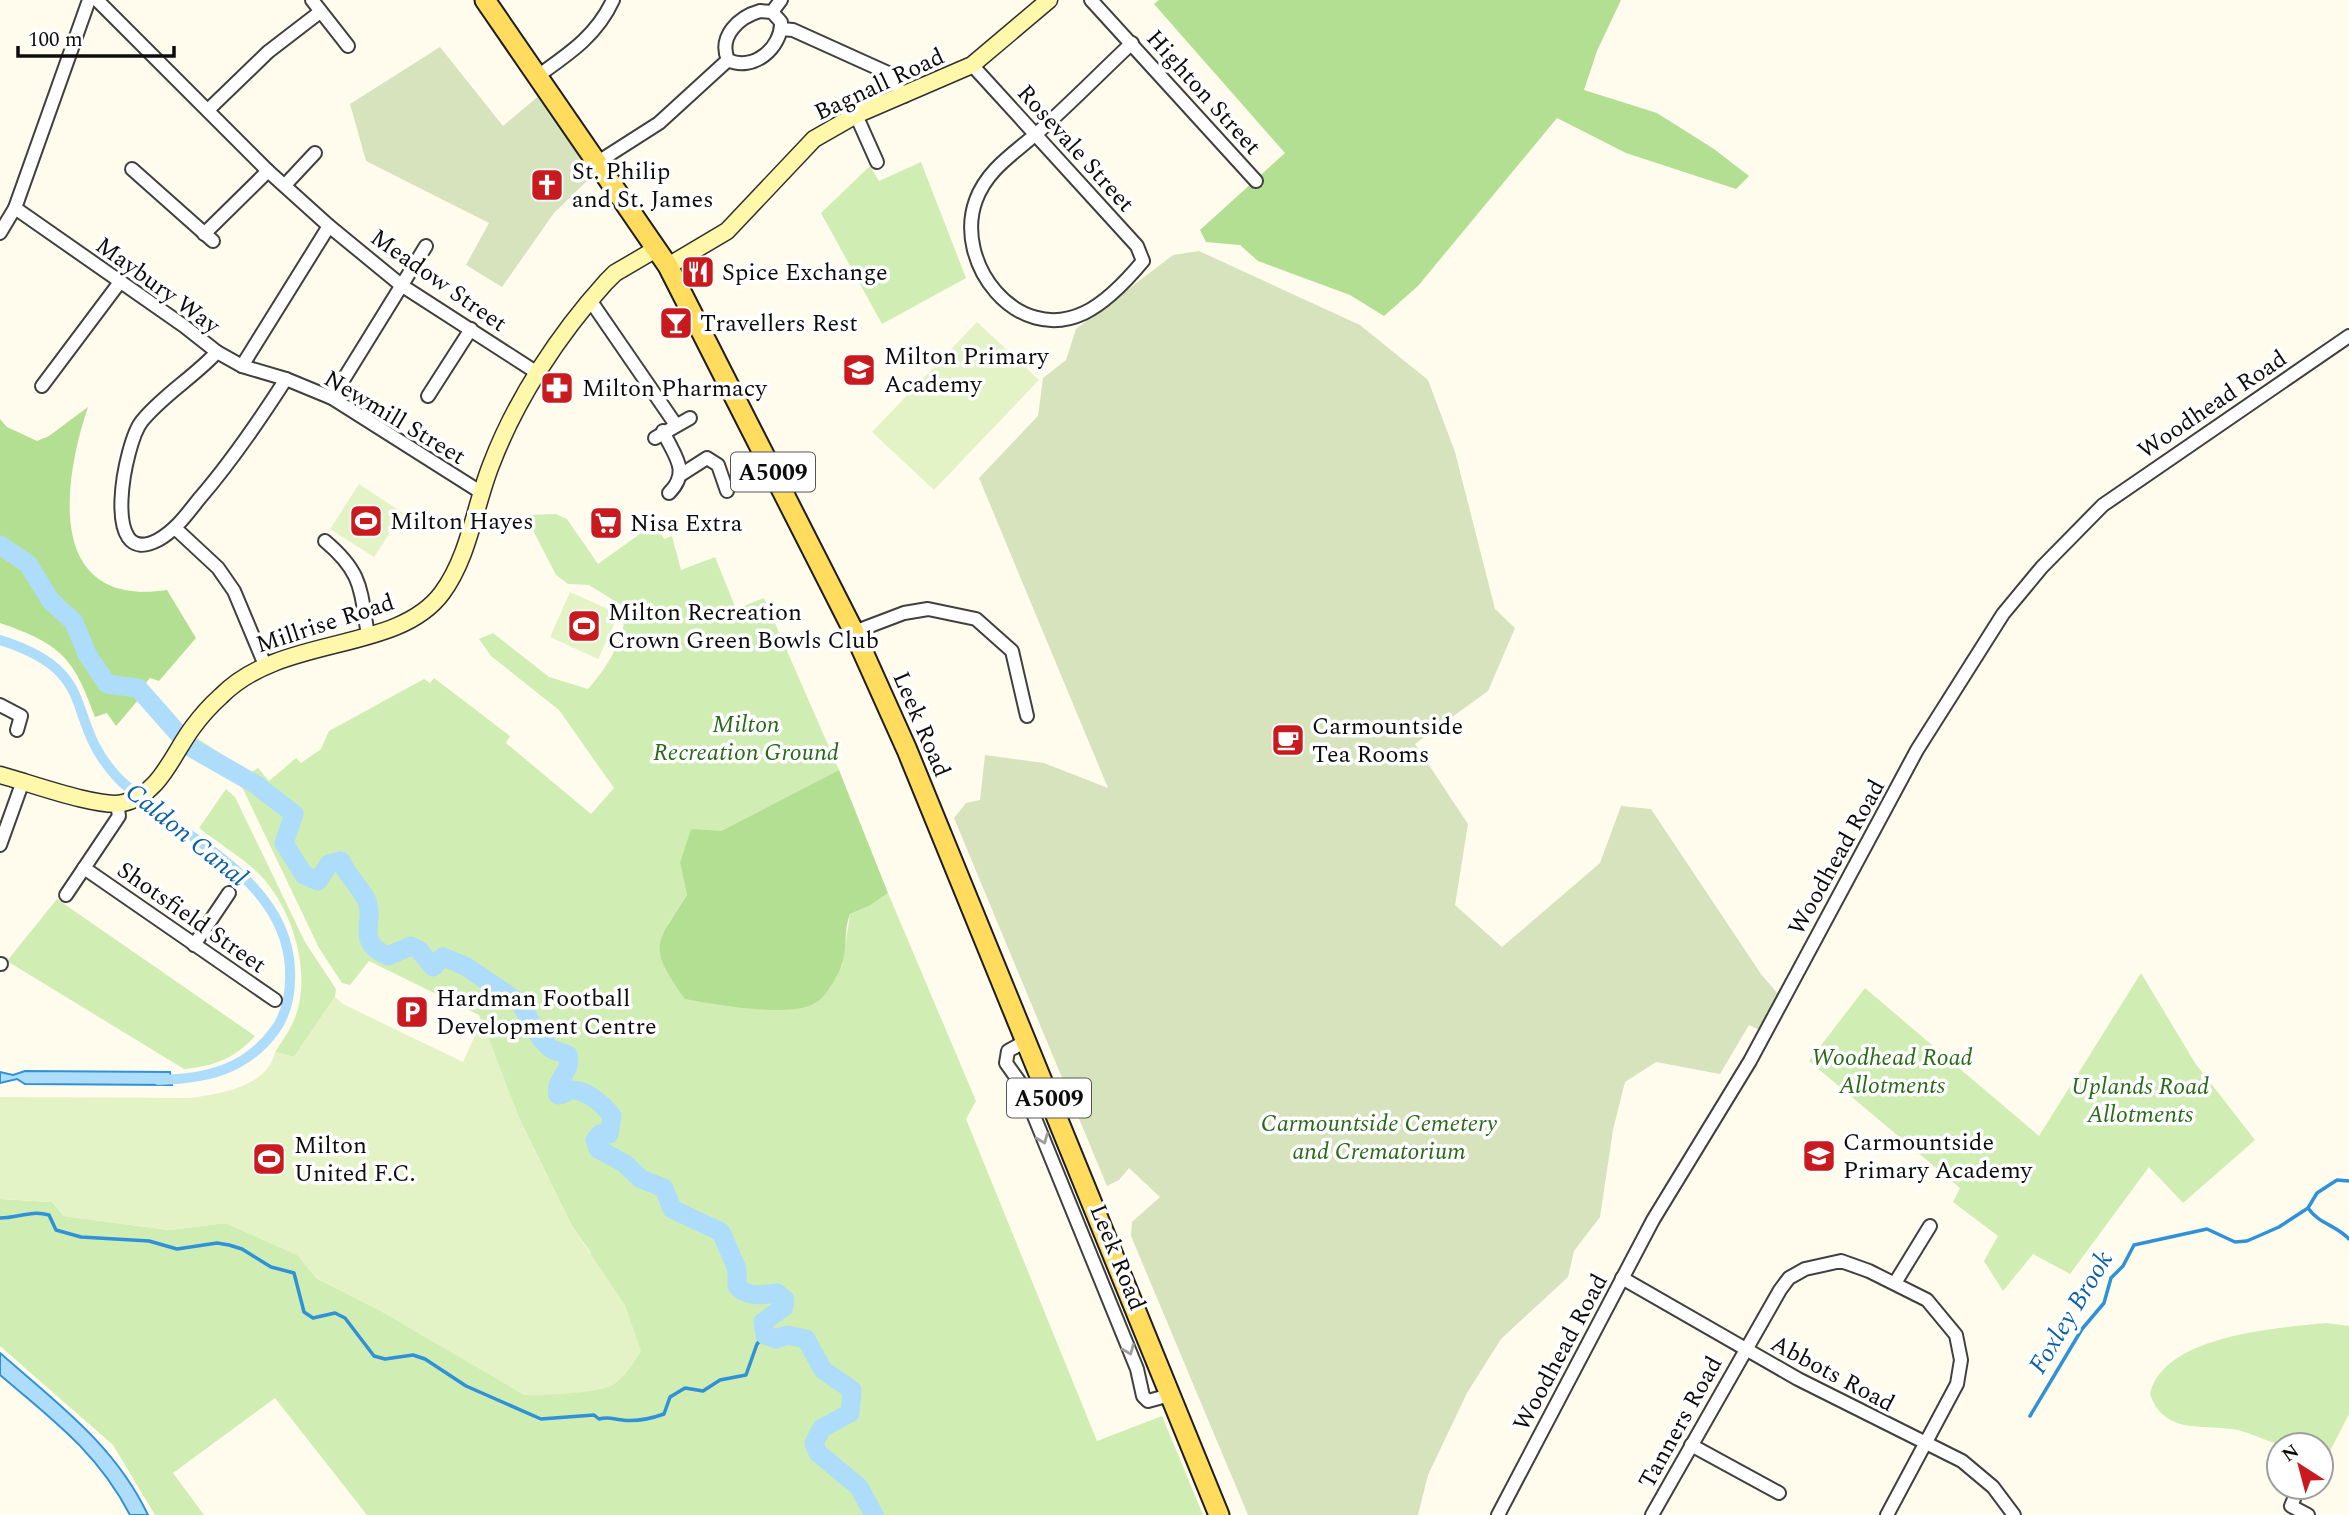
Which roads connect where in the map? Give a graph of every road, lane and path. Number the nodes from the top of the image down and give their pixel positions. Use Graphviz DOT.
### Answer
graph roads {
  1 [pos="89,0"];
  2 [pos="97,0"];
  3 [pos="312,0"];
  4 [pos="485,0"];
  5 [pos="613,0"];
  6 [pos="780,0"];
  7 [pos="1049,0"];
  8 [pos="1091,0"];
  9 [pos="320,12"];
  10 [pos="772,12"];
  11 [pos="781,29"];
  12 [pos="1132,43"];
  13 [pos="349,46"];
  14 [pos="728,60"];
  15 [pos="972,65"];
  16 [pos="539,75"];
  17 [pos="905,96"];
  18 [pos="208,110"];
  19 [pos="856,115"];
  20 [pos="1035,134"];
  21 [pos="317,151"];
  22 [pos="598,162"];
  23 [pos="877,162"];
  24 [pos="132,169"];
  25 [pos="268,171"];
  26 [pos="1256,181"];
  27 [pos="285,185"];
  28 [pos="15,208"];
  29 [pos="329,226"];
  30 [pos="0,231"];
  31 [pos="656,249"];
  32 [pos="426,253"];
  33 [pos="668,266"];
  34 [pos="120,282"];
  35 [pos="401,285"];
  36 [pos="590,300"];
  37 [pos="471,329"];
  38 [pos="2349,336"];
  39 [pos="217,352"];
  40 [pos="242,366"];
  41 [pos="539,374"];
  42 [pos="44,377"];
  43 [pos="286,379"];
  44 [pos="428,396"];
  45 [pos="332,398"];
  46 [pos="690,418"];
  47 [pos="677,425"];
  48 [pos="682,474"];
  49 [pos="727,491"];
  50 [pos="482,493"];
  51 [pos="669,493"];
  52 [pos="175,528"];
  53 [pos="326,541"];
  54 [pos="854,632"];
  55 [pos="368,635"];
  56 [pos="265,665"];
  57 [pos="0,705"];
  58 [pos="1027,716"];
  59 [pos="17,730"];
  60 [pos="0,775"];
  61 [pos="23,781"];
  62 [pos="123,803"];
  63 [pos="0,845"];
  64 [pos="84,868"];
  65 [pos="229,893"];
  66 [pos="66,895"];
  67 [pos="194,945"];
  68 [pos="275,1000"];
  69 [pos="1930,1226"];
  70 [pos="1622,1278"];
  71 [pos="1895,1283"];
  72 [pos="1744,1350"];
  73 [pos="1925,1444"];
  74 [pos="1691,1445"];
  75 [pos="1779,1493"];
  76 [pos="2293,1501"];
  77 [pos="1219,1515"];
  78 [pos="1498,1515"];
  79 [pos="1652,1515"];
  80 [pos="1887,1515"];
  81 [pos="2014,1515"];
  82 [pos="2308,1515"];
  1 -- 28 [label="street"];
  2 -- 18 [label="street, Meadow Street"];
  3 -- 9 [label="street"];
  4 -- 16 [label="main road, A5009"];
  5 -- 16 [label="street"];
  6 -- 10 [label="street"];
  7 -- 15 [label="street, Bagnall Road"];
  8 -- 12 [label="street, Highton Street"];
  9 -- 13 [label="street"];
  9 -- 18 [label="street"];
  10 -- 11 [label="street"];
  10 -- 14 [label="street"];
  11 -- 14 [label="street"];
  11 -- 17 [label="street"];
  12 -- 20 [label="street"];
  12 -- 26 [label="street, Highton Street"];
  14 -- 22 [label="street"];
  15 -- 17 [label="street, Bagnall Road"];
  15 -- 20 [label="street, Rosevale Street"];
  16 -- 22 [label="main road, A5009"];
  17 -- 19 [label="street, Bagnall Road"];
  18 -- 25 [label="street, Meadow Street"];
  19 -- 23 [label="street"];
  19 -- 33 [label="street, Bagnall Road"];
  20 -- 20 [label="street, Rosevale Street"];
  21 -- 27 [label="street"];
  22 -- 31 [label="main road, A5009"];
  24 -- 25 [label="street"];
  25 -- 27 [label="street, Meadow Street"];
  27 -- 29 [label="street, Meadow Street"];
  28 -- 30 [label="street"];
  28 -- 34 [label="street, Maybury Way"];
  29 -- 35 [label="street, Meadow Street"];
  29 -- 40 [label="street"];
  31 -- 33 [label="main road, Leek Road / A5009"];
  31 -- 36 [label="street, Millrise Road"];
  32 -- 35 [label="street"];
  33 -- 54 [label="main road, Leek Road / A5009"];
  34 -- 39 [label="street, Maybury Way"];
  34 -- 42 [label="street"];
  35 -- 37 [label="street, Meadow Street"];
  35 -- 45 [label="street"];
  36 -- 41 [label="street, Millrise Road"];
  36 -- 47 [label="street"];
  37 -- 41 [label="street, Meadow Street"];
  37 -- 44 [label="street"];
  38 -- 70 [label="street, Woodhead Road"];
  39 -- 40 [label="street, Maybury Way"];
  39 -- 52 [label="street"];
  40 -- 43 [label="street, Maybury Way"];
  41 -- 50 [label="street, Millrise Road"];
  43 -- 45 [label="street, Newmill Street"];
  43 -- 52 [label="street"];
  45 -- 50 [label="street, Newmill Street"];
  46 -- 47 [label="street"];
  47 -- 48 [label="street"];
  48 -- 49 [label="street"];
  48 -- 51 [label="street"];
  50 -- 55 [label="street, Millrise Road"];
  52 -- 56 [label="street"];
  53 -- 55 [label="street"];
  54 -- 58 [label="street"];
  54 -- 77 [label="main road, Leek Road / A5009"];
  55 -- 56 [label="street, Millrise Road"];
  56 -- 62 [label="street, Millrise Road"];
  57 -- 59 [label="street"];
  60 -- 61 [label="street"];
  61 -- 62 [label="street"];
  61 -- 63 [label="street"];
  62 -- 64 [label="street"];
  64 -- 66 [label="street"];
  64 -- 67 [label="street, Shotsfield Street"];
  65 -- 67 [label="street"];
  67 -- 68 [label="street, Shotsfield Street"];
  69 -- 71 [label="street"];
  70 -- 72 [label="street, Abbots Road"];
  70 -- 78 [label="street, Woodhead Road"];
  71 -- 72 [label="street, Tanners Road"];
  71 -- 73 [label="street, Tanners Road"];
  72 -- 73 [label="street, Abbots Road"];
  72 -- 74 [label="street, Tanners Road"];
  73 -- 80 [label="street, Tanners Road"];
  73 -- 81 [label="street, Abbots Road"];
  74 -- 75 [label="street"];
  74 -- 79 [label="street, Tanners Road"];
  76 -- 82 [label="street"];
}
